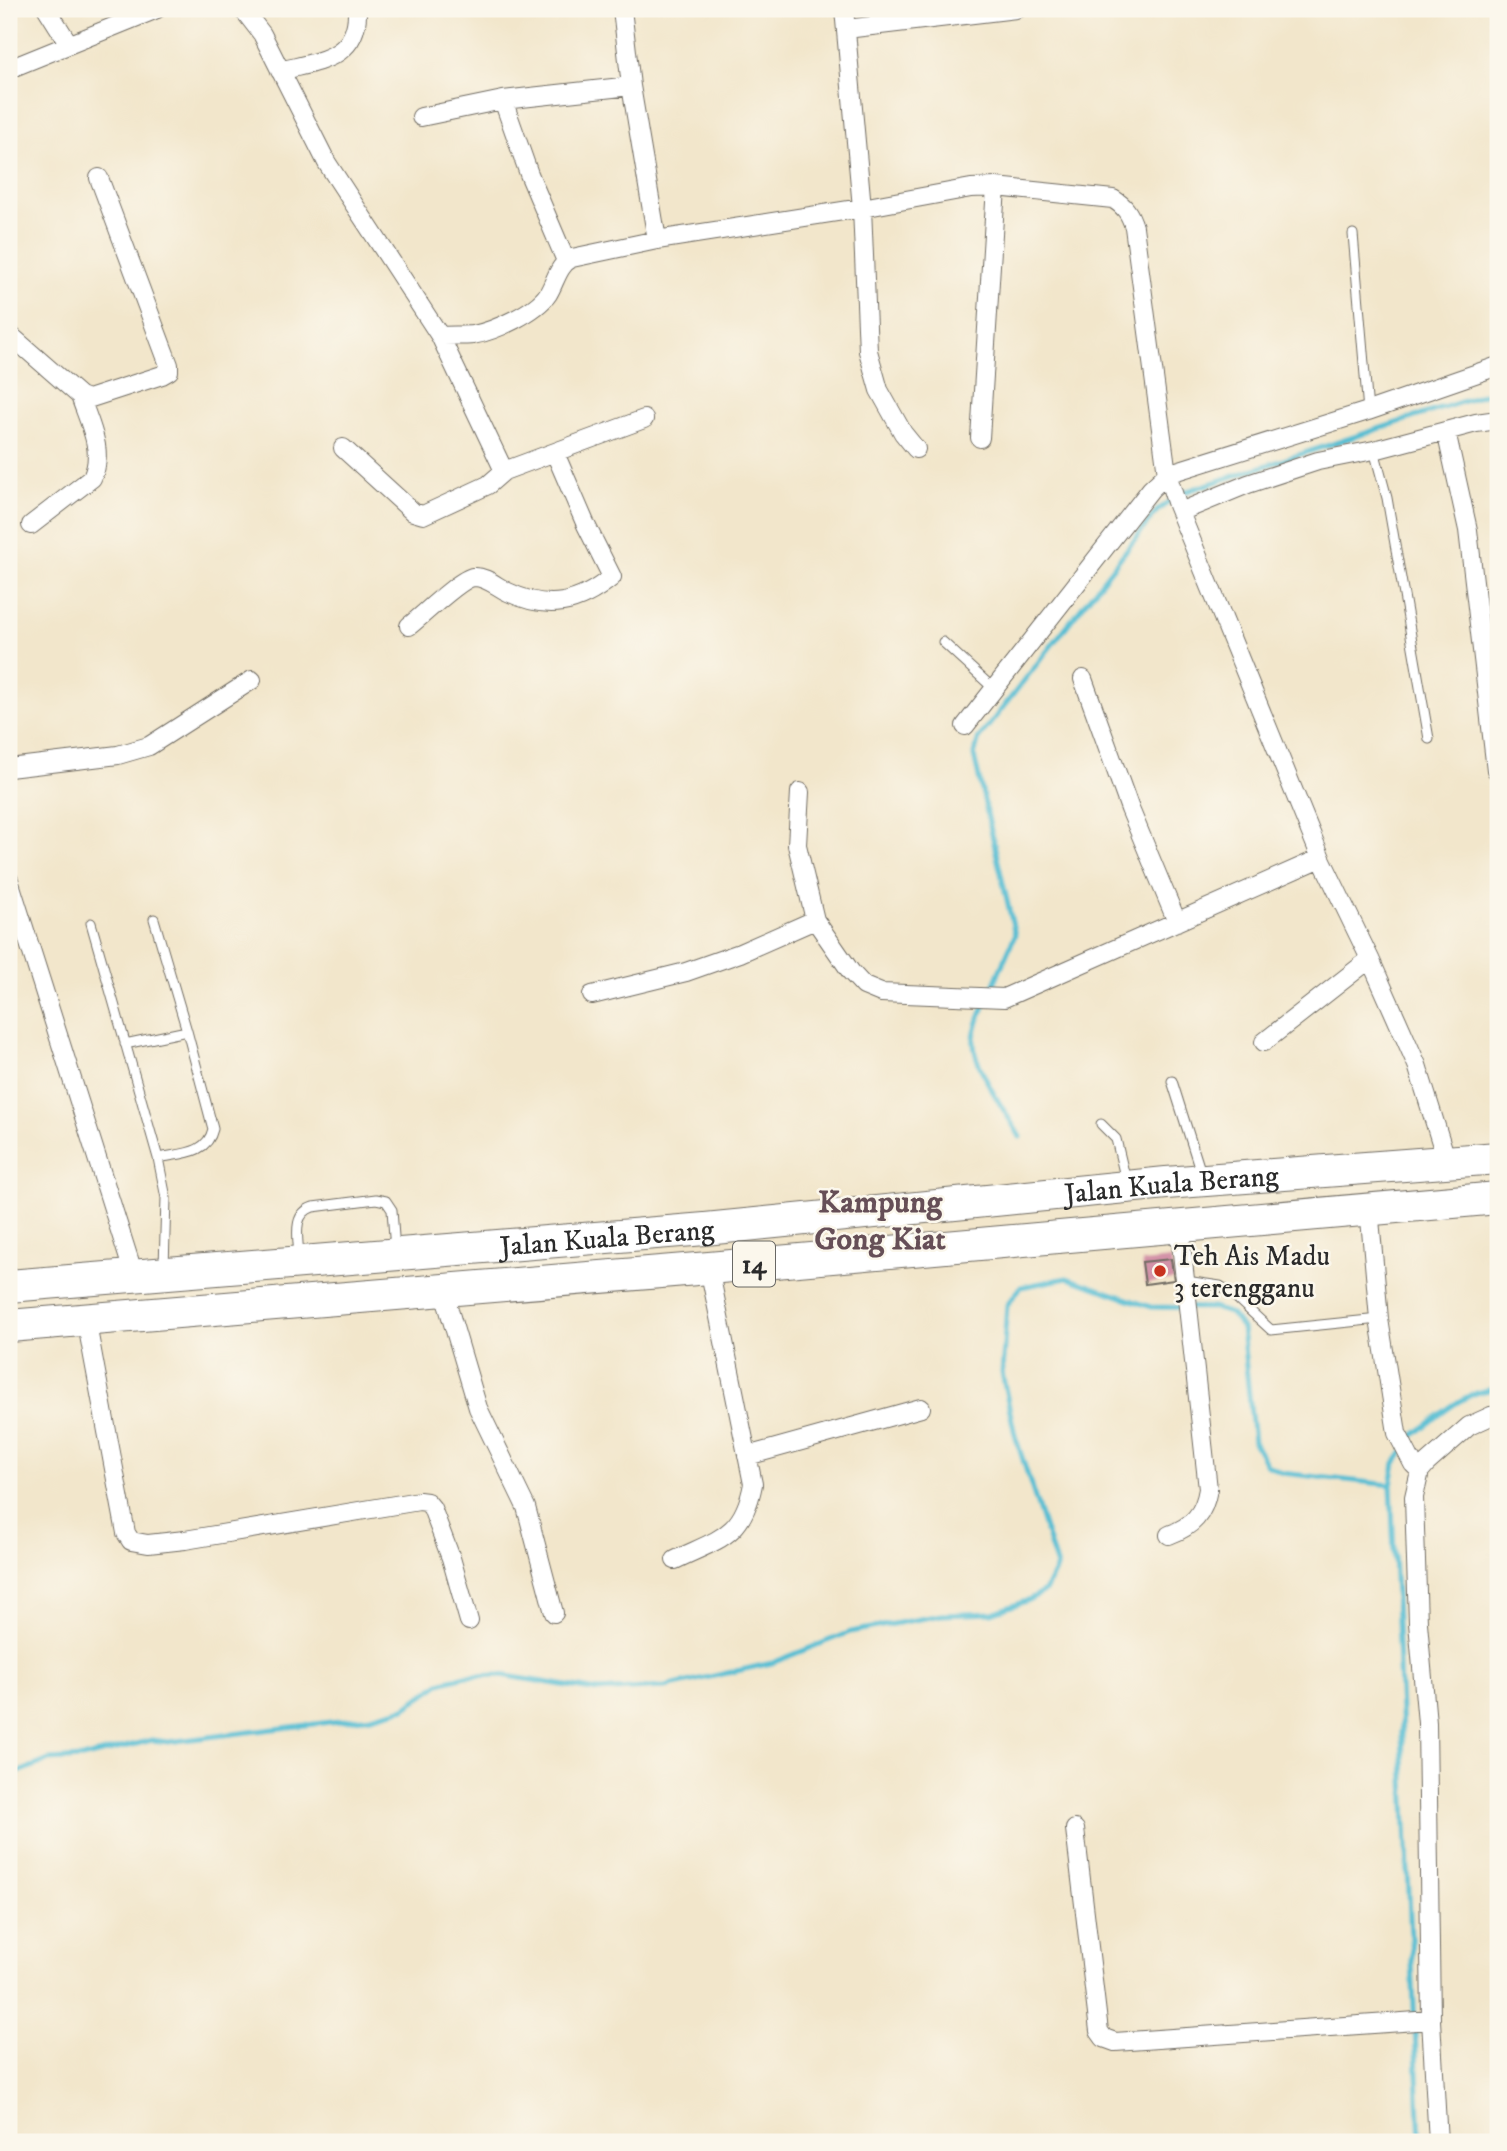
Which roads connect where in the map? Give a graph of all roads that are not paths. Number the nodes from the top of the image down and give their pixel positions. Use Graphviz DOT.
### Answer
graph roads {
  1 [pos="47,9"];
  2 [pos="157,9"];
  3 [pos="241,9"];
  4 [pos="357,9"];
  5 [pos="622,9"];
  6 [pos="844,9"];
  7 [pos="1016,9"];
  8 [pos="988,11"];
  9 [pos="846,29"];
  10 [pos="69,44"];
  11 [pos="9,69"];
  12 [pos="280,71"];
  13 [pos="631,86"];
  14 [pos="503,100"];
  15 [pos="421,117"];
  16 [pos="99,178"];
  17 [pos="996,187"];
  18 [pos="862,208"];
  19 [pos="1353,234"];
  20 [pos="657,240"];
  21 [pos="566,261"];
  22 [pos="9,334"];
  23 [pos="440,335"];
  24 [pos="1498,366"];
  25 [pos="80,396"];
  26 [pos="1368,411"];
  27 [pos="643,419"];
  28 [pos="1498,420"];
  29 [pos="1447,431"];
  30 [pos="980,438"];
  31 [pos="343,448"];
  32 [pos="916,449"];
  33 [pos="1374,450"];
  34 [pos="555,453"];
  35 [pos="504,471"];
  36 [pos="1168,479"];
  37 [pos="1179,509"];
  38 [pos="31,525"];
  39 [pos="410,626"];
  40 [pos="943,642"];
  41 [pos="1083,679"];
  42 [pos="252,680"];
  43 [pos="994,689"];
  44 [pos="965,726"];
  45 [pos="1429,739"];
  46 [pos="9,768"];
  47 [pos="1496,770"];
  48 [pos="800,792"];
  49 [pos="1321,858"];
  50 [pos="9,880"];
  51 [pos="154,919"];
  52 [pos="815,920"];
  53 [pos="1177,922"];
  54 [pos="91,923"];
  55 [pos="1370,959"];
  56 [pos="592,995"];
  57 [pos="187,1031"];
  58 [pos="1264,1042"];
  59 [pos="125,1044"];
  60 [pos="1172,1081"];
  61 [pos="1101,1124"];
  62 [pos="158,1158"];
  63 [pos="1498,1158"];
  64 [pos="1447,1162"];
  65 [pos="1204,1181"];
  66 [pos="1127,1187"];
  67 [pos="1498,1198"];
  68 [pos="1369,1208"];
  69 [pos="1179,1225"];
  70 [pos="400,1253"];
  71 [pos="299,1261"];
  72 [pos="709,1268"];
  73 [pos="149,1274"];
  74 [pos="9,1286"];
  75 [pos="443,1290"];
  76 [pos="1187,1290"];
  77 [pos="86,1319"];
  78 [pos="1379,1319"];
  79 [pos="9,1326"];
  80 [pos="921,1408"];
  81 [pos="1498,1415"];
  82 [pos="747,1456"];
  83 [pos="1416,1467"];
  84 [pos="1169,1535"];
  85 [pos="675,1560"];
  86 [pos="554,1613"];
  87 [pos="470,1621"];
  88 [pos="1075,1829"];
  89 [pos="1426,2020"];
  90 [pos="1438,2142"];
  1 -- 10 [label="street"];
  2 -- 10 [label="street"];
  3 -- 12 [label="street"];
  4 -- 12 [label="street"];
  5 -- 13 [label="street"];
  6 -- 9 [label="street"];
  7 -- 8 [label="street"];
  8 -- 9 [label="street"];
  9 -- 18 [label="street"];
  10 -- 11 [label="street"];
  12 -- 23 [label="street"];
  13 -- 14 [label="street"];
  13 -- 20 [label="street"];
  14 -- 15 [label="street"];
  14 -- 21 [label="street"];
  16 -- 25 [label="street"];
  17 -- 18 [label="street"];
  17 -- 30 [label="street"];
  17 -- 36 [label="street"];
  18 -- 20 [label="street"];
  18 -- 32 [label="street"];
  19 -- 26 [label="lane"];
  20 -- 21 [label="street"];
  21 -- 23 [label="street"];
  22 -- 25 [label="street"];
  23 -- 35 [label="street"];
  24 -- 26 [label="street"];
  25 -- 38 [label="street"];
  26 -- 36 [label="street"];
  27 -- 34 [label="street"];
  28 -- 29 [label="street"];
  29 -- 33 [label="street"];
  29 -- 47 [label="street"];
  31 -- 35 [label="street"];
  33 -- 37 [label="street"];
  33 -- 45 [label="lane"];
  34 -- 35 [label="street"];
  34 -- 39 [label="street"];
  36 -- 37 [label="street"];
  36 -- 43 [label="street"];
  37 -- 49 [label="street"];
  40 -- 43 [label="lane"];
  41 -- 53 [label="street"];
  42 -- 46 [label="street"];
  43 -- 44 [label="street"];
  48 -- 52 [label="street"];
  49 -- 53 [label="street"];
  49 -- 55 [label="street"];
  50 -- 73 [label="street"];
  51 -- 57 [label="lane"];
  52 -- 53 [label="street"];
  52 -- 56 [label="street"];
  54 -- 59 [label="lane"];
  55 -- 58 [label="street"];
  55 -- 64 [label="street"];
  57 -- 59 [label="lane"];
  57 -- 62 [label="lane"];
  59 -- 62 [label="lane"];
  60 -- 65 [label="lane"];
  61 -- 66 [label="lane"];
  62 -- 73 [label="lane"];
  63 -- 64 [label="highway, Jalan Kuala Berang / 14"];
  64 -- 65 [label="highway, Jalan Kuala Berang / 14"];
  65 -- 66 [label="highway, Jalan Kuala Berang / 14"];
  66 -- 70 [label="highway, Jalan Kuala Berang / 14"];
  67 -- 68 [label="highway, Jalan Kuala Berang / 14"];
  68 -- 69 [label="highway, Jalan Kuala Berang / 14"];
  68 -- 78 [label="street"];
  69 -- 72 [label="highway, Jalan Kuala Berang / 14"];
  69 -- 76 [label="street"];
  70 -- 71 [label="highway, Jalan Kuala Berang / 14"];
  70 -- 71 [label="lane"];
  70 -- 75 [label="highway"];
  71 -- 73 [label="highway, Jalan Kuala Berang / 14"];
  72 -- 75 [label="highway, Jalan Kuala Berang / 14"];
  72 -- 82 [label="street"];
  73 -- 74 [label="highway, Jalan Kuala Berang / 14"];
  75 -- 77 [label="highway, Jalan Kuala Berang / 14"];
  75 -- 86 [label="street"];
  76 -- 78 [label="lane"];
  76 -- 84 [label="street"];
  77 -- 79 [label="highway, Jalan Kuala Berang / 14"];
  77 -- 87 [label="street"];
  78 -- 83 [label="street"];
  80 -- 82 [label="street"];
  81 -- 83 [label="street"];
  82 -- 85 [label="street"];
  83 -- 89 [label="street"];
  88 -- 89 [label="street"];
  89 -- 90 [label="street"];
}
